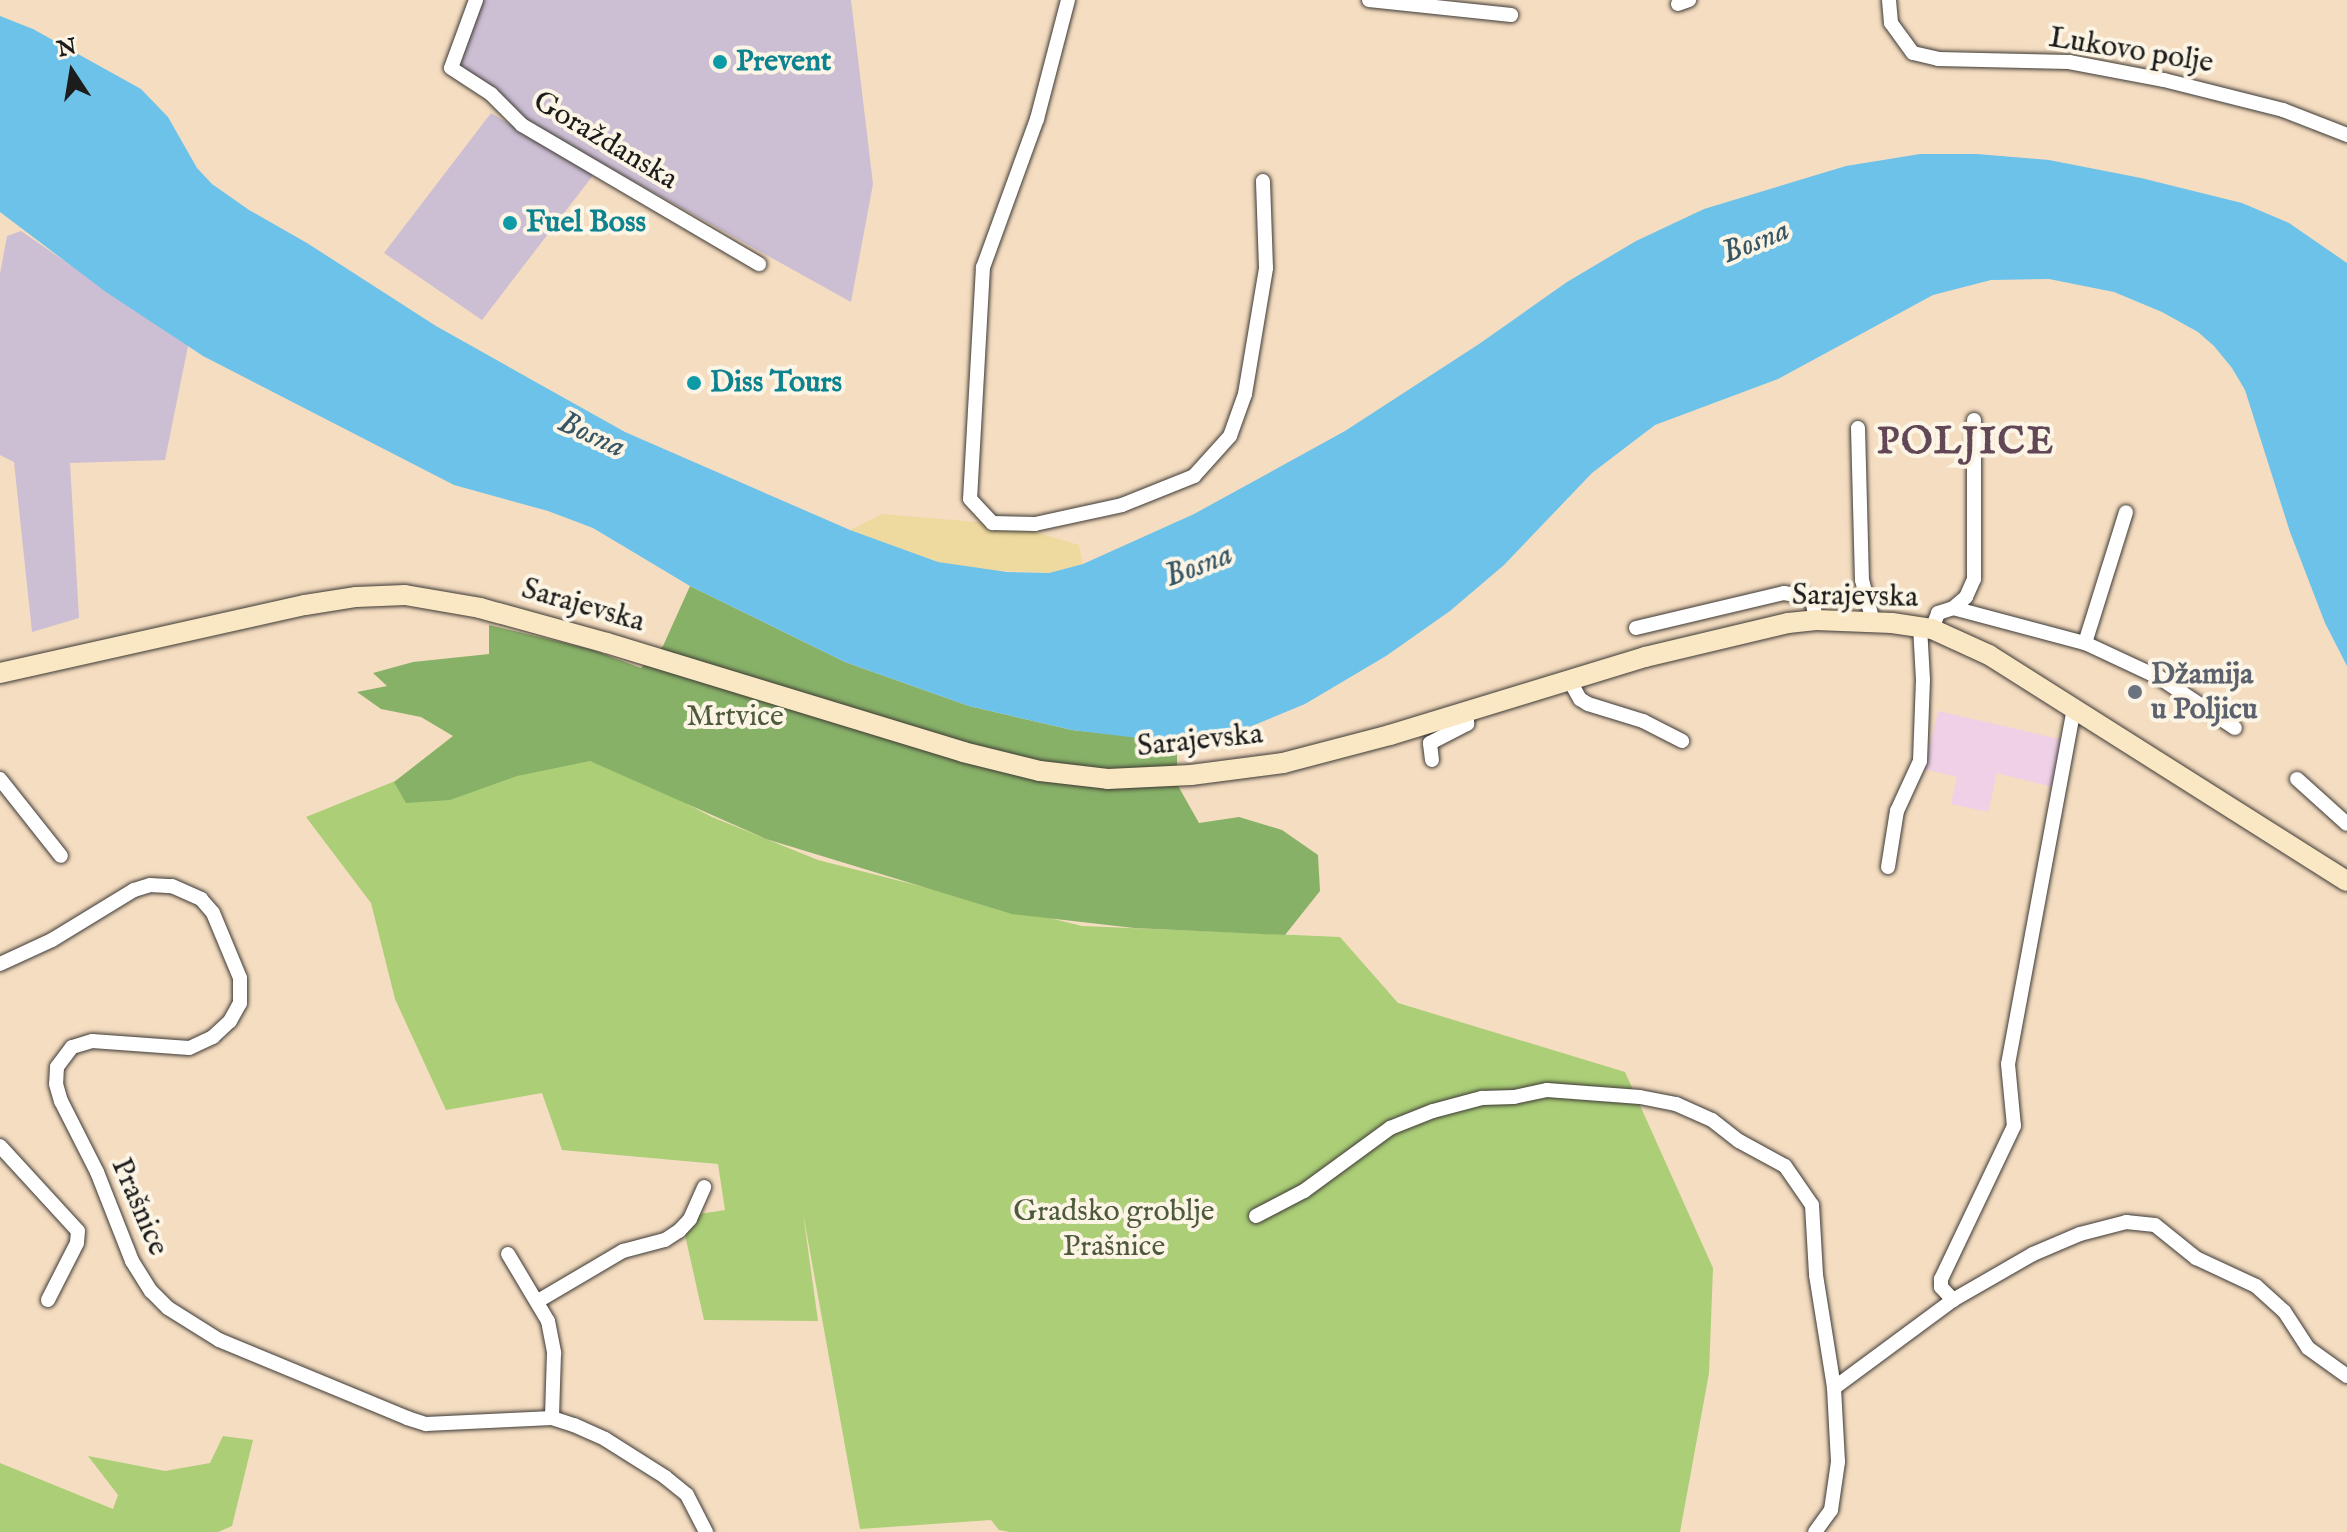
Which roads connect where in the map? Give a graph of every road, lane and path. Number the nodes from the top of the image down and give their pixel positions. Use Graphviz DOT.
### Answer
graph roads {
  1 [pos="476,0"];
  2 [pos="1068,0"];
  3 [pos="1369,0"];
  4 [pos="1889,0"];
  5 [pos="1511,15"];
  6 [pos="2347,135"];
  7 [pos="1263,181"];
  8 [pos="759,264"];
  9 [pos="1974,420"];
  10 [pos="1858,428"];
  11 [pos="2126,512"];
  12 [pos="1953,608"];
  13 [pos="1816,620"];
  14 [pos="1873,622"];
  15 [pos="1636,628"];
  16 [pos="1926,628"];
  17 [pos="2085,643"];
  18 [pos="0,673"];
  19 [pos="1570,681"];
  20 [pos="2074,708"];
  21 [pos="1467,713"];
  22 [pos="2235,728"];
  23 [pos="1682,741"];
  24 [pos="1432,760"];
  25 [pos="0,779"];
  26 [pos="2297,779"];
  27 [pos="2347,824"];
  28 [pos="61,856"];
  29 [pos="1888,867"];
  30 [pos="2347,881"];
  31 [pos="0,964"];
  32 [pos="0,1146"];
  33 [pos="704,1187"];
  34 [pos="1256,1216"];
  35 [pos="508,1254"];
  36 [pos="48,1300"];
  37 [pos="1953,1300"];
  38 [pos="538,1301"];
  39 [pos="2347,1376"];
  40 [pos="1834,1388"];
  41 [pos="552,1418"];
  42 [pos="706,1532"];
  43 [pos="1815,1532"];
  1 -- 8 [label="street, Goraždanska"];
  2 -- 7 [label="street"];
  3 -- 5 [label="street"];
  4 -- 6 [label="street, Lukovo polje"];
  9 -- 12 [label="street"];
  10 -- 14 [label="street"];
  11 -- 17 [label="street"];
  12 -- 16 [label="street"];
  12 -- 17 [label="street"];
  13 -- 14 [label="main road, Sarajevska"];
  13 -- 15 [label="street"];
  13 -- 19 [label="main road, Sarajevska"];
  14 -- 16 [label="main road, Sarajevska"];
  16 -- 20 [label="main road, Sarajevska"];
  16 -- 29 [label="street"];
  17 -- 22 [label="street"];
  18 -- 21 [label="main road, Sarajevska"];
  19 -- 21 [label="main road, Sarajevska"];
  19 -- 23 [label="street"];
  20 -- 30 [label="main road, Sarajevska"];
  20 -- 37 [label="street"];
  21 -- 24 [label="street"];
  25 -- 28 [label="street"];
  26 -- 27 [label="street"];
  31 -- 41 [label="street, Prašnice"];
  32 -- 36 [label="street"];
  33 -- 38 [label="street"];
  34 -- 40 [label="street"];
  35 -- 38 [label="street"];
  37 -- 39 [label="street"];
  37 -- 40 [label="street"];
  38 -- 41 [label="street"];
  40 -- 43 [label="street"];
  41 -- 42 [label="street, Prašnice"];
}
